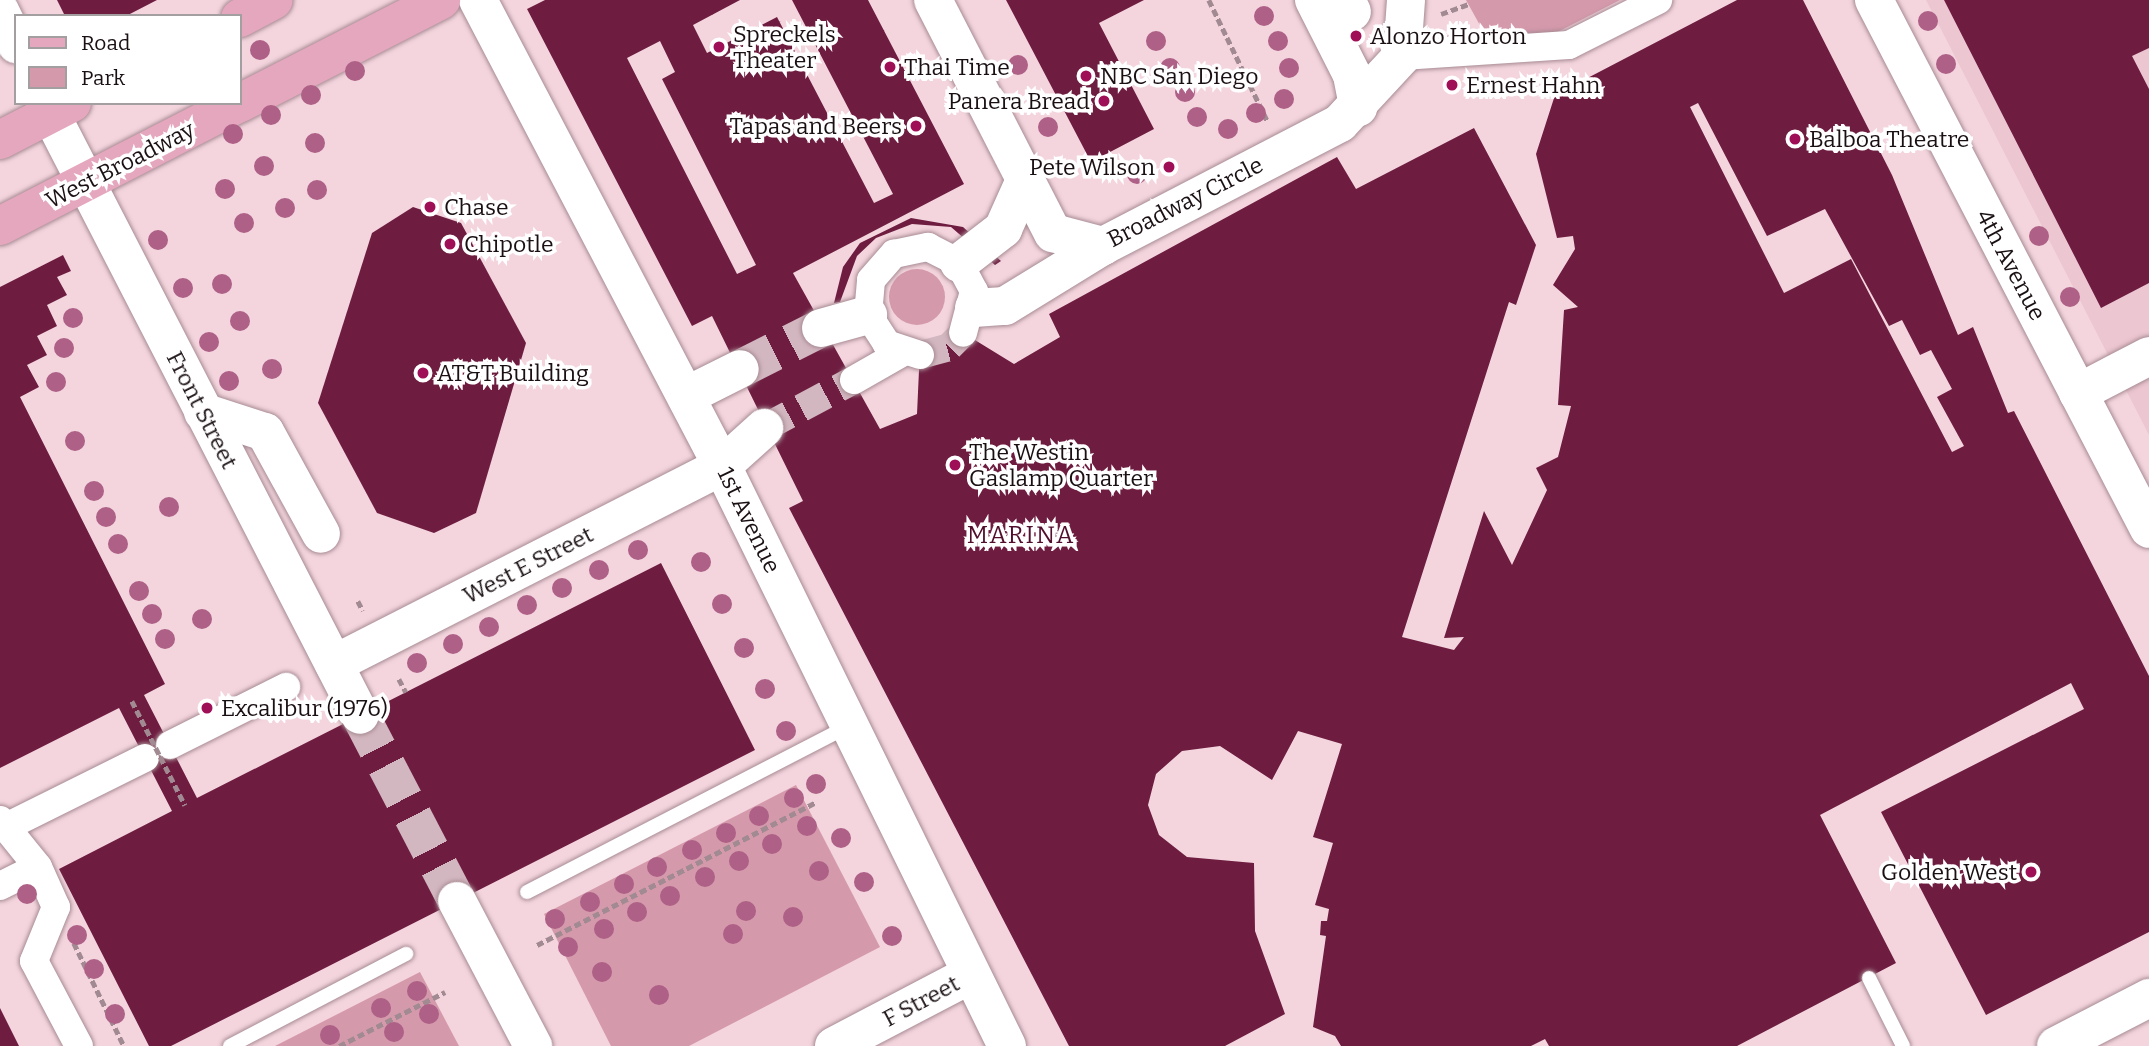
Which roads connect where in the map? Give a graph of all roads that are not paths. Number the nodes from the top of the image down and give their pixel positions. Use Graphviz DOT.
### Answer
graph roads {
  1 [pos="274,0"];
  2 [pos="442,0"];
  3 [pos="478,0"];
  4 [pos="933,0"];
  5 [pos="1314,0"];
  6 [pos="1658,0"];
  7 [pos="1874,0"];
  8 [pos="1420,9"];
  9 [pos="0,11"];
  10 [pos="242,17"];
  11 [pos="14,40"];
  12 [pos="1402,56"];
  13 [pos="242,102"];
  14 [pos="236,105"];
  15 [pos="56,107"];
  16 [pos="1358,107"];
  17 [pos="0,140"];
  18 [pos="86,182"];
  19 [pos="1024,182"];
  20 [pos="0,226"];
  21 [pos="1103,246"];
  22 [pos="959,262"];
  23 [pos="868,315"];
  24 [pos="969,321"];
  25 [pos="821,328"];
  26 [pos="2149,356"];
  27 [pos="740,369"];
  28 [pos="854,380"];
  29 [pos="2078,393"];
  30 [pos="686,396"];
  31 [pos="203,412"];
  32 [pos="764,428"];
  33 [pos="722,466"];
  34 [pos="2149,529"];
  35 [pos="321,534"];
  36 [pos="334,664"];
  37 [pos="286,687"];
  38 [pos="360,715"];
  39 [pos="849,726"];
  40 [pos="170,745"];
  41 [pos="145,758"];
  42 [pos="3,824"];
  43 [pos="38,867"];
  44 [pos="0,886"];
  45 [pos="527,892"];
  46 [pos="457,901"];
  47 [pos="406,954"];
  48 [pos="970,975"];
  49 [pos="1869,978"];
  50 [pos="2149,998"];
  51 [pos="79,1046"];
  52 [pos="229,1046"];
  53 [pos="533,1046"];
  54 [pos="834,1046"];
  55 [pos="1007,1046"];
  56 [pos="1903,1046"];
  57 [pos="2056,1046"];
  1 -- 10 [label="main road"];
  2 -- 13 [label="main road, West Broadway"];
  3 -- 30 [label="main road, 1st Avenue"];
  4 -- 19 [label="main road, Broadway Circle"];
  5 -- 16 [label="main road"];
  6 -- 12 [label="street"];
  7 -- 29 [label="main road, 4th Avenue"];
  8 -- 12 [label="main road"];
  9 -- 11 [label="main road"];
  12 -- 16 [label="main road, Broadway Circle"];
  14 -- 18 [label="main road, West Broadway"];
  15 -- 17 [label="main road"];
  15 -- 18 [label="main road, Front Street"];
  16 -- 21 [label="main road, Broadway Circle"];
  18 -- 20 [label="main road, West Broadway"];
  18 -- 31 [label="main road, Front Street"];
  19 -- 21 [label="main road, Broadway Circle"];
  19 -- 22 [label="main road"];
  21 -- 24 [label="main road"];
  22 -- 23 [label="street"];
  22 -- 24 [label="street"];
  23 -- 25 [label="main road"];
  23 -- 28 [label="street"];
  26 -- 29 [label="main road"];
  27 -- 30 [label="main road"];
  29 -- 34 [label="main road, 4th Avenue"];
  30 -- 33 [label="main road, 1st Avenue"];
  31 -- 35 [label="main road"];
  31 -- 36 [label="main road, Front Street"];
  32 -- 33 [label="main road, West E Street"];
  33 -- 36 [label="main road, West E Street"];
  33 -- 39 [label="main road, 1st Avenue"];
  36 -- 38 [label="main road, Front Street"];
  37 -- 40 [label="street"];
  39 -- 45 [label="lane"];
  39 -- 48 [label="main road, 1st Avenue"];
  41 -- 42 [label="street"];
  42 -- 43 [label="street"];
  43 -- 44 [label="street"];
  43 -- 51 [label="street"];
  46 -- 53 [label="main road"];
  47 -- 52 [label="lane"];
  48 -- 54 [label="main road, F Street"];
  48 -- 55 [label="main road, 1st Avenue"];
  49 -- 56 [label="lane"];
  50 -- 57 [label="main road"];
}
